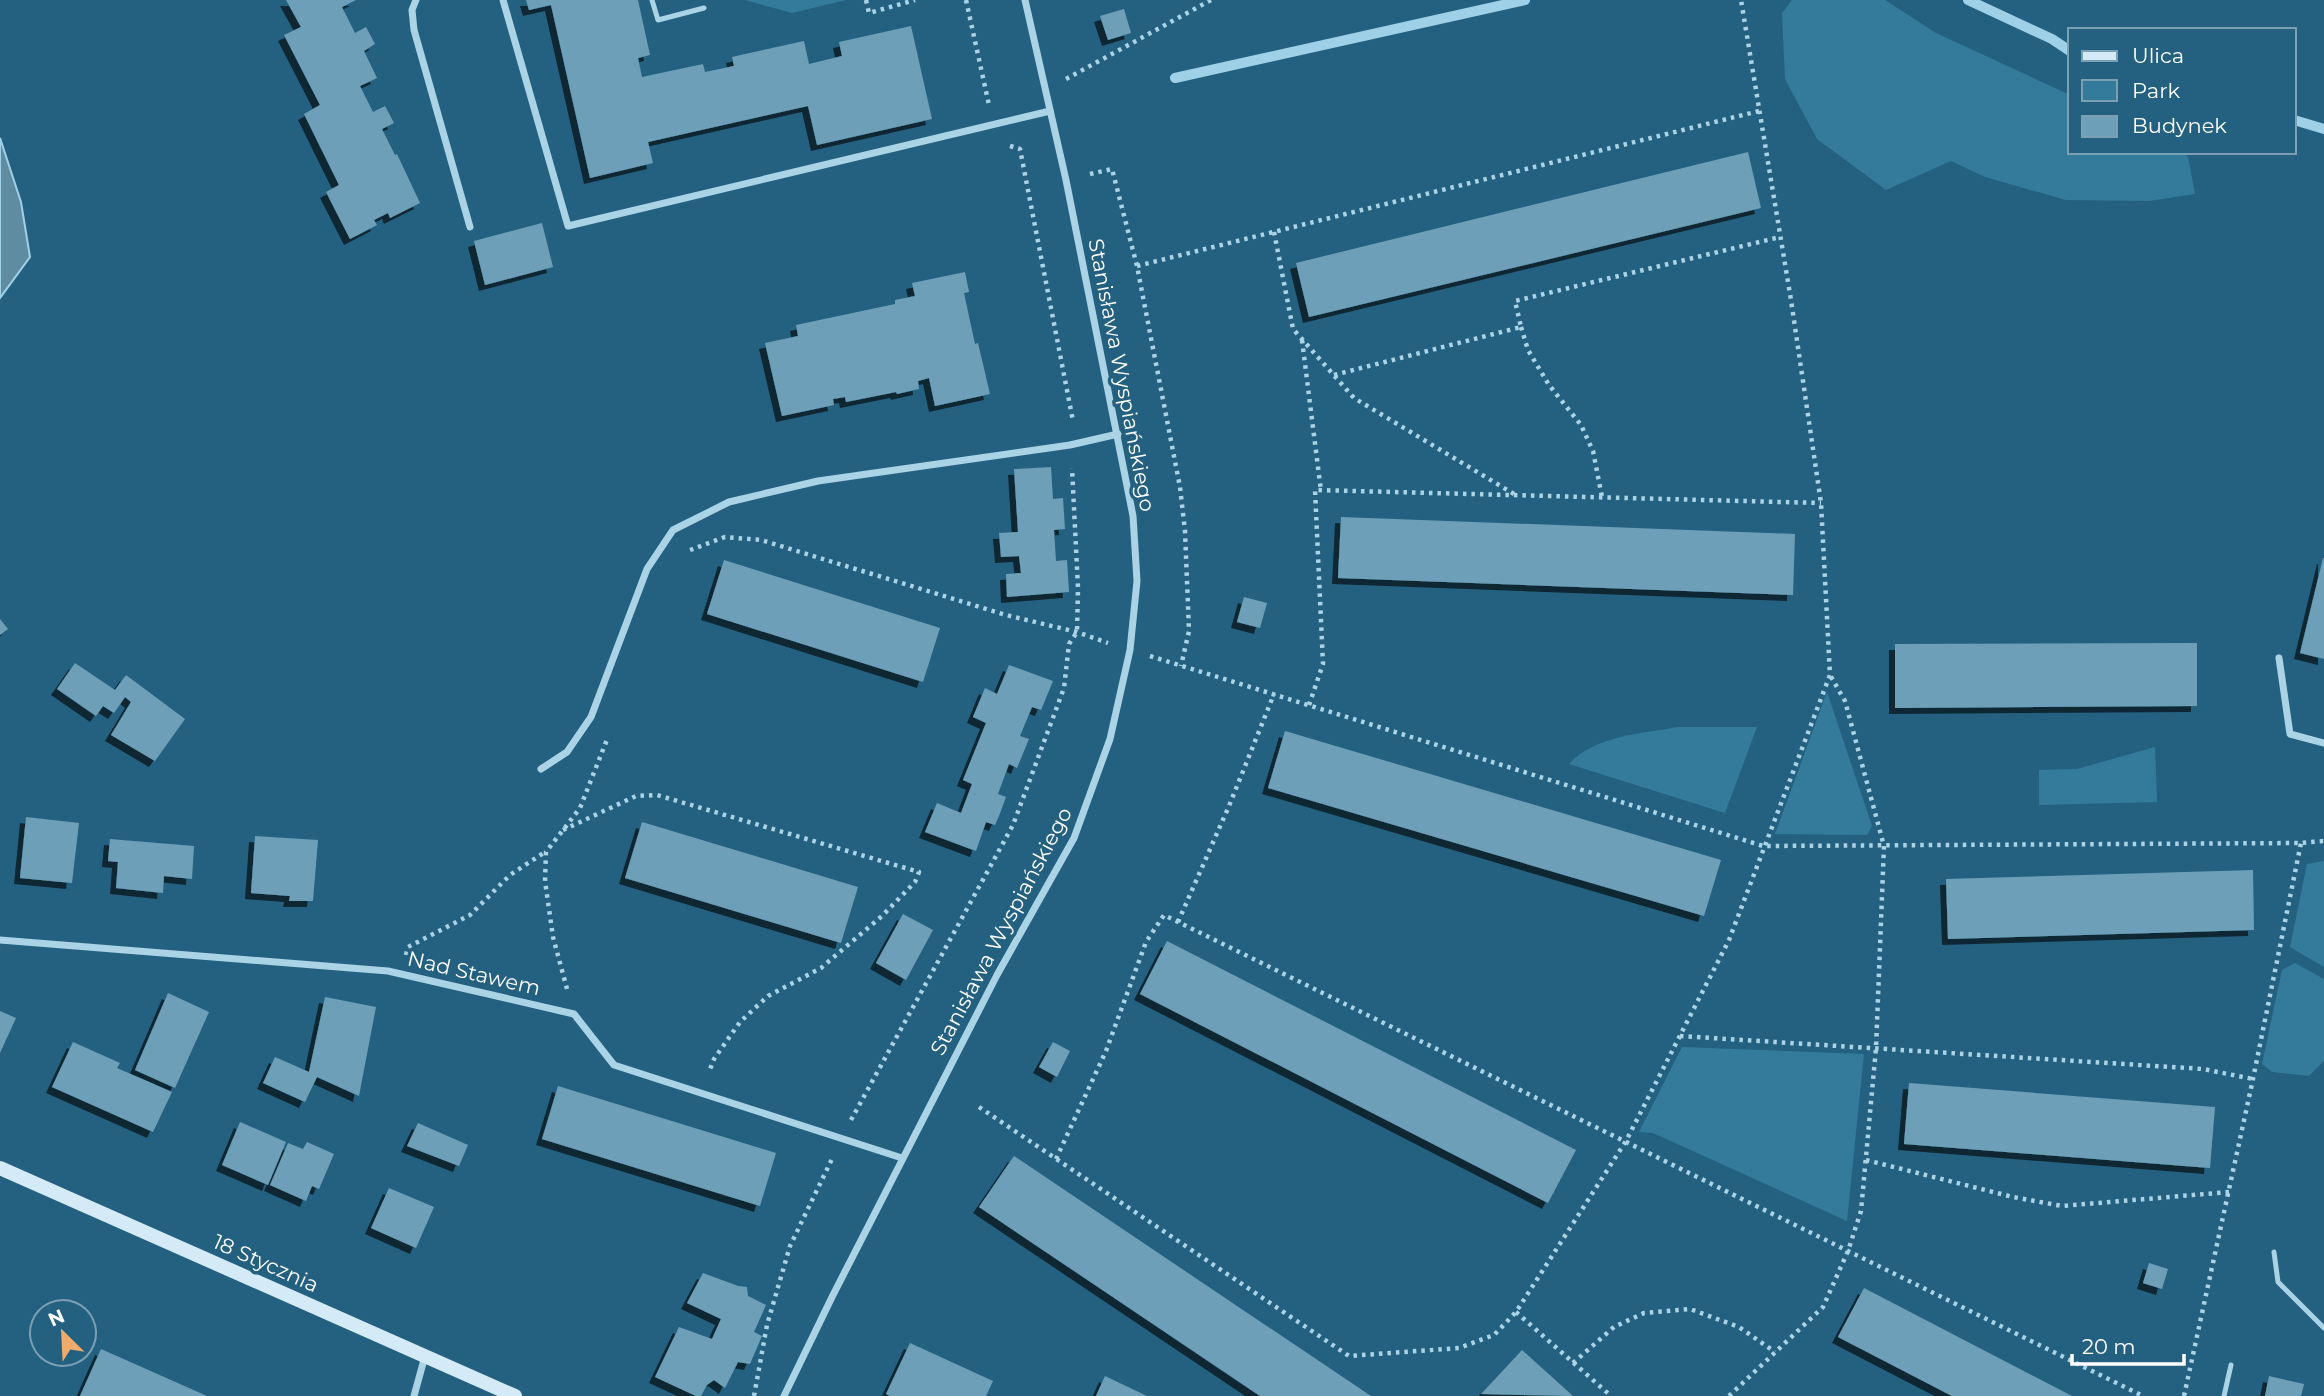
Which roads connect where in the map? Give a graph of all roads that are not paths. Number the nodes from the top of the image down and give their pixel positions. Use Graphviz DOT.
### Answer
graph roads {
  1 [pos="416,0"];
  2 [pos="503,0"];
  3 [pos="652,0"];
  4 [pos="1025,0"];
  5 [pos="704,8"];
  6 [pos="1050,111"];
  7 [pos="470,227"];
  8 [pos="1118,434"];
  9 [pos="2279,658"];
  10 [pos="2324,743"];
  11 [pos="541,769"];
  12 [pos="0,940"];
  13 [pos="902,1158"];
  14 [pos="0,1168"];
  15 [pos="2274,1252"];
  16 [pos="2324,1328"];
  17 [pos="425,1355"];
  18 [pos="2231,1365"];
  19 [pos="414,1396"];
  20 [pos="515,1396"];
  21 [pos="783,1396"];
  22 [pos="2224,1396"];
  1 -- 7 [label="street"];
  2 -- 6 [label="street"];
  3 -- 5 [label="lane"];
  4 -- 6 [label="street, Stanisława Wyspiańskiego"];
  6 -- 8 [label="street, Stanisława Wyspiańskiego"];
  8 -- 11 [label="street"];
  8 -- 13 [label="street, Stanisława Wyspiańskiego"];
  9 -- 10 [label="street"];
  12 -- 13 [label="street, Nad Stawem"];
  13 -- 21 [label="street, Stanisława Wyspiańskiego"];
  14 -- 17 [label="street, 18 Stycznia"];
  15 -- 16 [label="lane"];
  17 -- 19 [label="street"];
  17 -- 20 [label="street, 18 Stycznia"];
  18 -- 22 [label="lane"];
}
